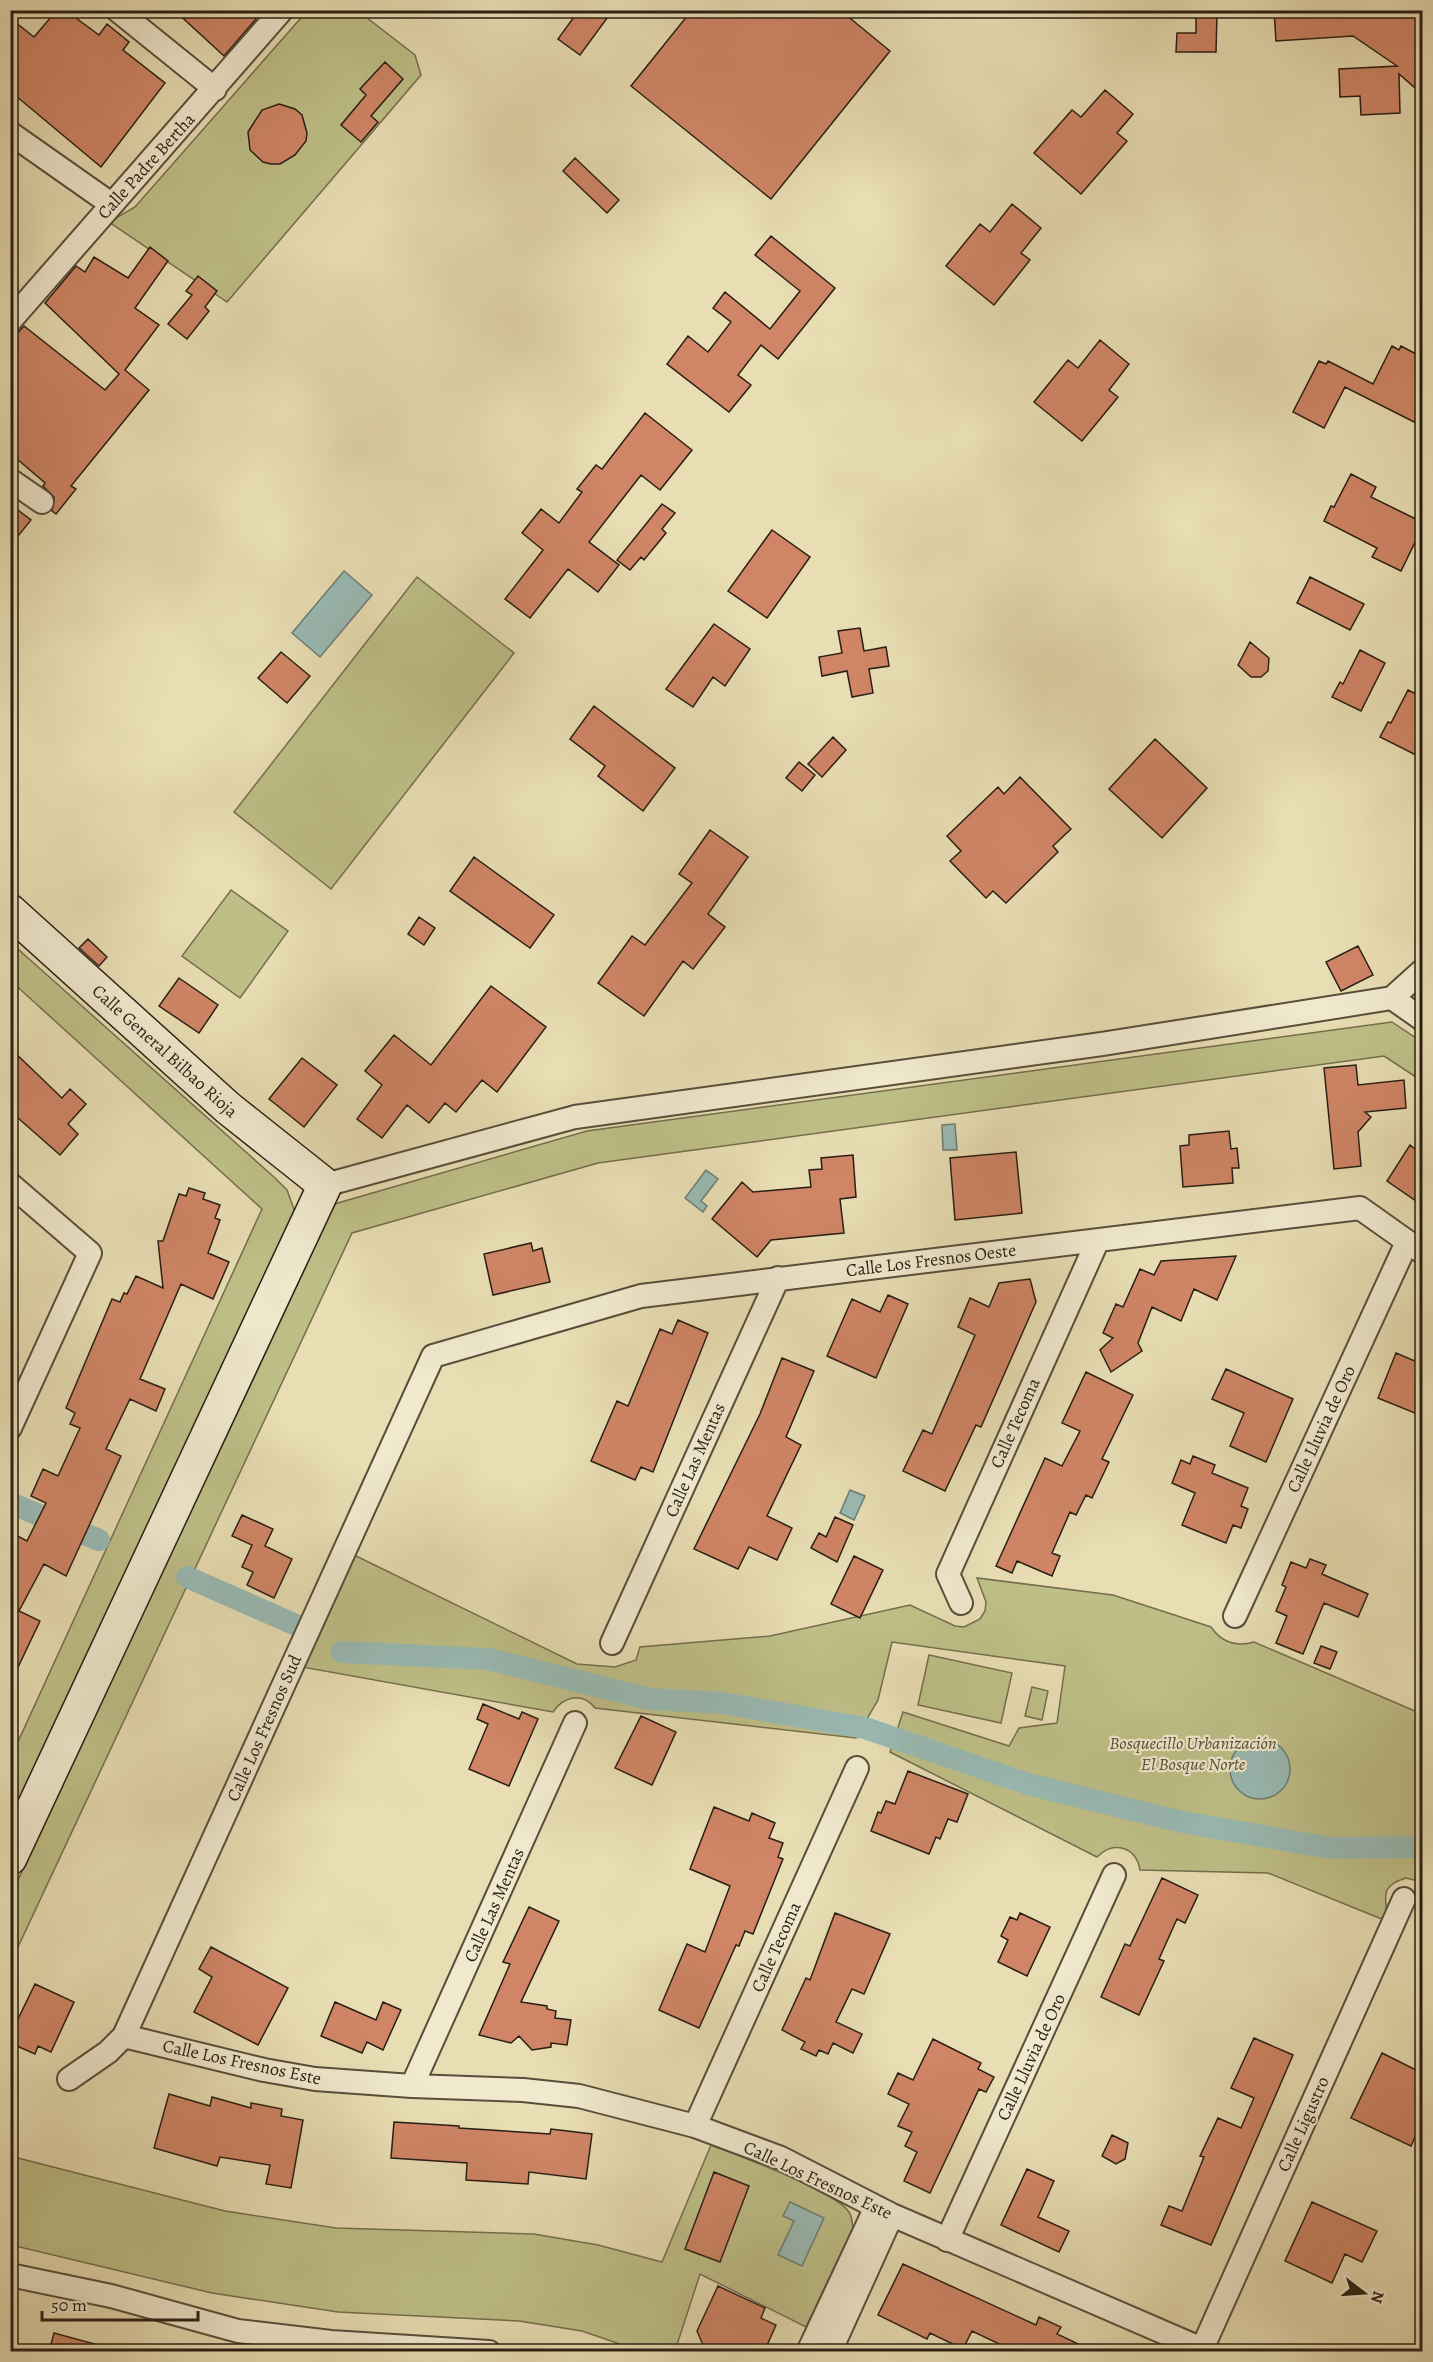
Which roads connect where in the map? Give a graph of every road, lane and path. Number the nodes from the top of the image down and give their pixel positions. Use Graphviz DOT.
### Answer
graph roads {
  1 [pos="117,10"];
  2 [pos="282,10"];
  3 [pos="215,89"];
  4 [pos="10,133"];
  5 [pos="111,204"];
  6 [pos="10,321"];
  7 [pos="10,480"];
  8 [pos="42,502"];
  9 [pos="10,911"];
  10 [pos="1422,971"];
  11 [pos="1392,998"];
  12 [pos="1422,1019"];
  13 [pos="10,1184"];
  14 [pos="325,1185"];
  15 [pos="1096,1242"];
  16 [pos="1415,1247"];
  17 [pos="778,1278"];
  18 [pos="433,1356"];
  19 [pos="10,1428"];
  20 [pos="961,1604"];
  21 [pos="1235,1616"];
  22 [pos="612,1643"];
  23 [pos="575,1723"];
  24 [pos="856,1768"];
  25 [pos="10,1858"];
  26 [pos="1114,1875"];
  27 [pos="1404,1899"];
  28 [pos="124,2036"];
  29 [pos="69,2079"];
  30 [pos="412,2086"];
  31 [pos="695,2126"];
  32 [pos="884,2211"];
  33 [pos="947,2240"];
  34 [pos="10,2275"];
  35 [pos="1205,2350"];
  36 [pos="489,2352"];
  37 [pos="808,2352"];
  38 [pos="830,2352"];
  1 -- 3 [label="street"];
  2 -- 3 [label="street, Calle Padre Bertha"];
  3 -- 5 [label="street, Calle Padre Bertha"];
  4 -- 5 [label="street"];
  5 -- 6 [label="street, Calle Padre Bertha"];
  7 -- 8 [label="street"];
  9 -- 14 [label="street, Calle General Bilbao Rioja"];
  10 -- 11 [label="street"];
  11 -- 12 [label="street"];
  11 -- 14 [label="street"];
  13 -- 19 [label="street"];
  14 -- 25 [label="street"];
  15 -- 16 [label="street, Calle Los Fresnos Oeste"];
  15 -- 17 [label="street, Calle Los Fresnos Oeste"];
  15 -- 20 [label="street, Calle Tecoma"];
  16 -- 21 [label="street, Calle Lluvia de Oro"];
  17 -- 18 [label="street, Calle Los Fresnos Oeste"];
  17 -- 22 [label="street, Calle Las Mentas"];
  18 -- 28 [label="street, Calle Los Fresnos Sud"];
  23 -- 30 [label="street, Calle Las Mentas"];
  24 -- 31 [label="street, Calle Tecoma"];
  26 -- 33 [label="street, Calle Lluvia de Oro"];
  27 -- 35 [label="street, Calle Ligustro"];
  28 -- 29 [label="street, Calle Los Fresnos Sud"];
  28 -- 30 [label="street, Calle Los Fresnos Este"];
  30 -- 31 [label="street, Calle Los Fresnos Este"];
  31 -- 32 [label="street, Calle Los Fresnos Este"];
  32 -- 33 [label="street, Calle Los Fresnos Este"];
  32 -- 37 [label="street"];
  32 -- 38 [label="street"];
  33 -- 35 [label="street, Calle Los Fresnos Este"];
  34 -- 36 [label="street"];
}
